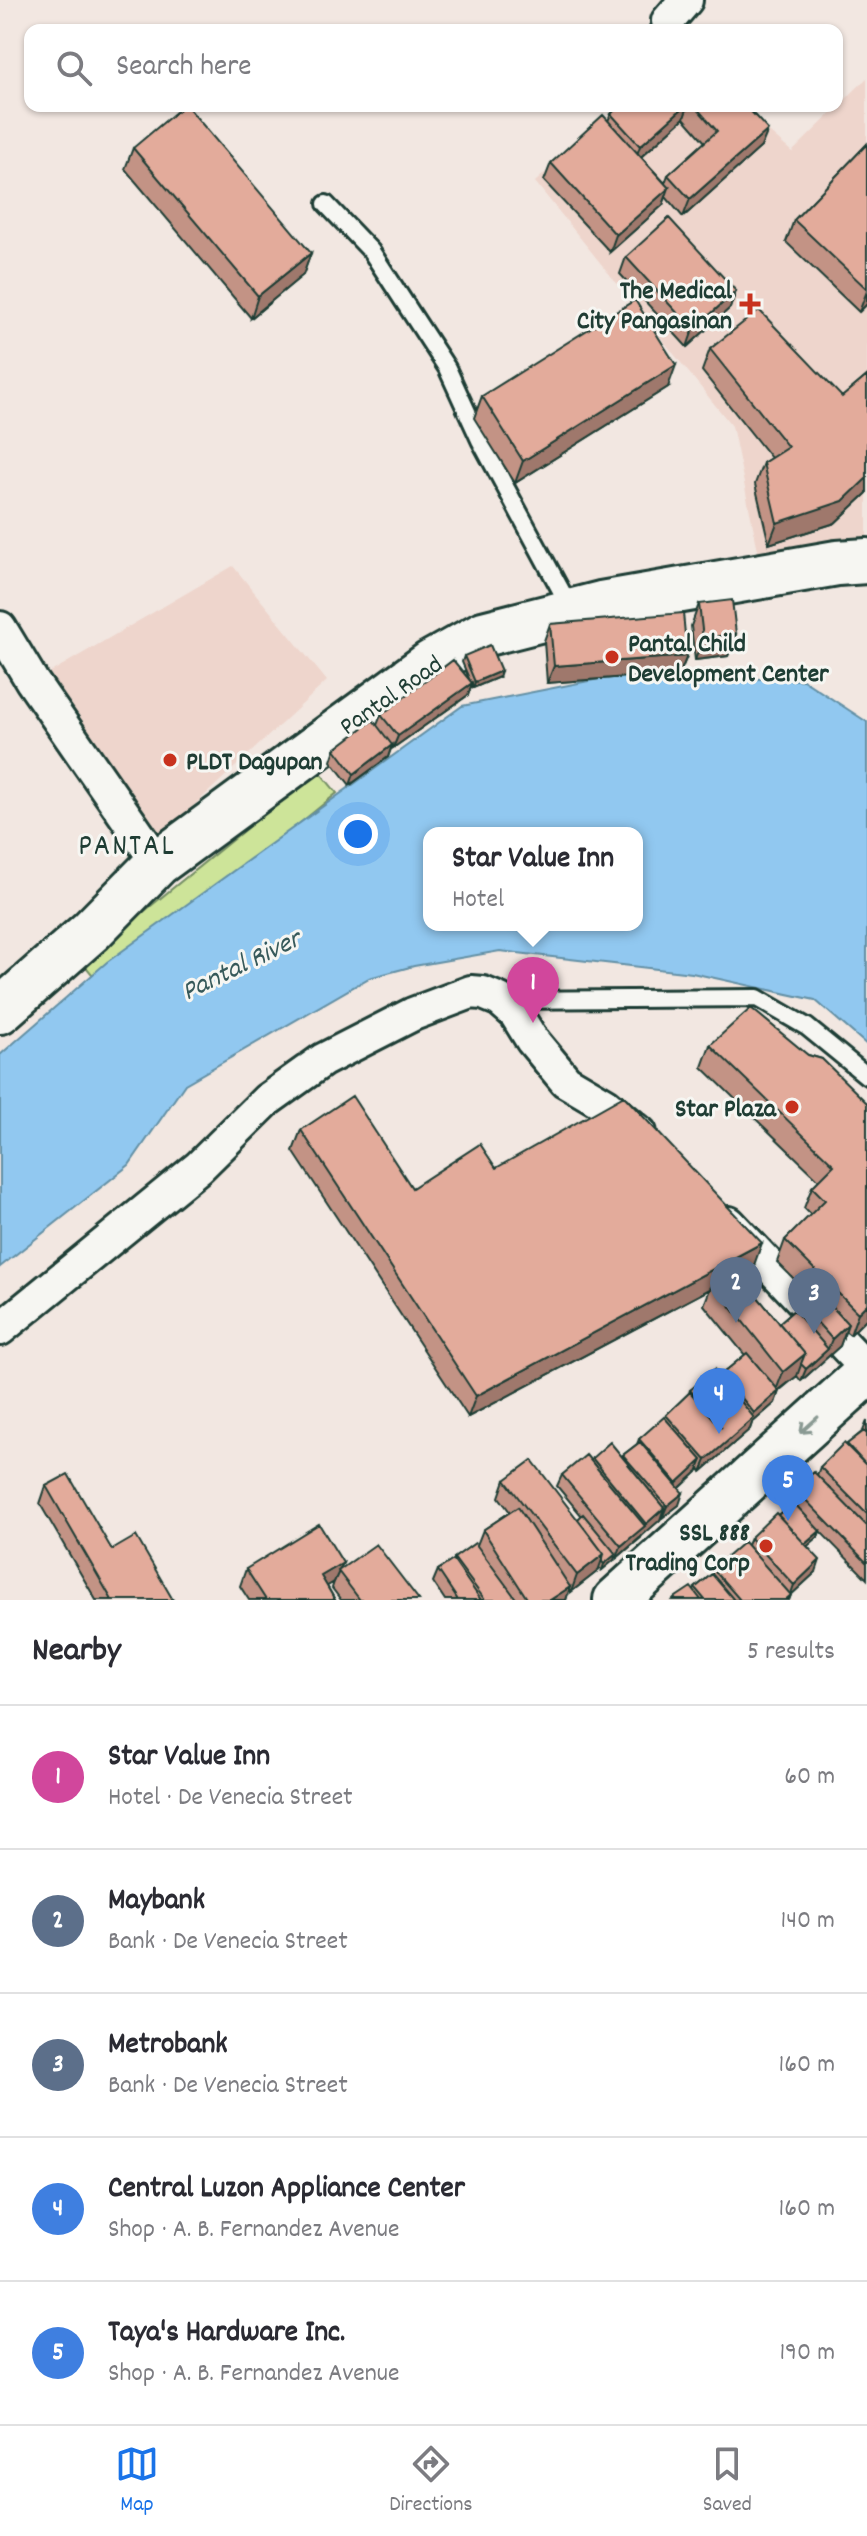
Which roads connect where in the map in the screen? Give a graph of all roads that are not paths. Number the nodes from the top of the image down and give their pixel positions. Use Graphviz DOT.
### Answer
graph roads {
  1 [pos="326,204"];
  2 [pos="867,561"];
  3 [pos="572,610"];
  4 [pos="0,628"];
  5 [pos="158,863"];
  6 [pos="486,996"];
  7 [pos="0,1011"];
  8 [pos="867,1076"];
  9 [pos="660,1152"];
  10 [pos="713,1207"];
  11 [pos="0,1329"];
  12 [pos="867,1371"];
  13 [pos="616,1600"];
  1 -- 3 [label="lane"];
  2 -- 3 [label="street, Pantal Road"];
  3 -- 5 [label="street, Pantal Road"];
  4 -- 5 [label="street"];
  5 -- 7 [label="street, Pantal Road"];
  6 -- 8 [label="lane"];
  6 -- 9 [label="street"];
  6 -- 11 [label="street"];
  10 -- 12 [label="street"];
  12 -- 13 [label="street, one-way"];
}
